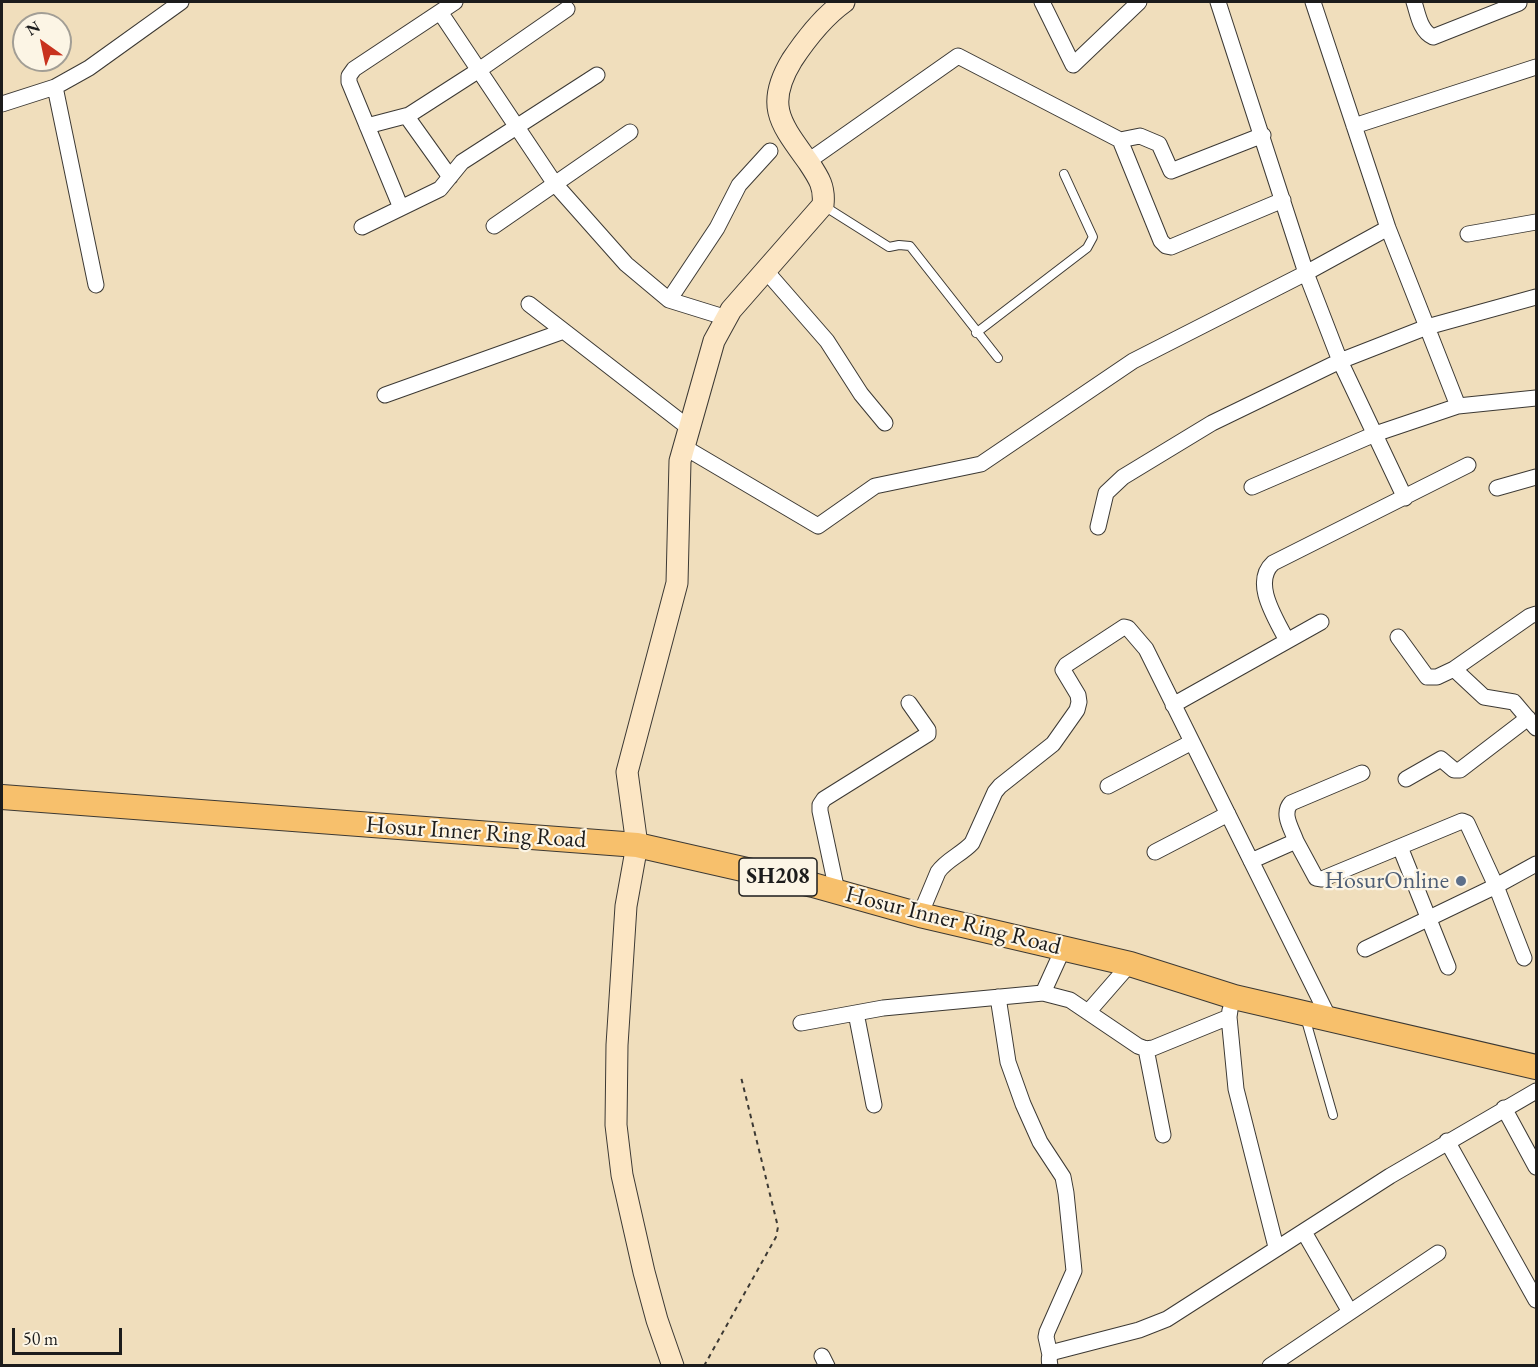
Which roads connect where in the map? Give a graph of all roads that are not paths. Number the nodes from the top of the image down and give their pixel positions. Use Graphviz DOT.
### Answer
graph roads {
  1 [pos="180,2"];
  2 [pos="455,2"];
  3 [pos="844,2"];
  4 [pos="1042,2"];
  5 [pos="1139,2"];
  6 [pos="1218,2"];
  7 [pos="1313,2"];
  8 [pos="1414,2"];
  9 [pos="1519,3"];
  10 [pos="567,9"];
  11 [pos="440,12"];
  12 [pos="1536,67"];
  13 [pos="478,70"];
  14 [pos="597,75"];
  15 [pos="55,87"];
  16 [pos="2,104"];
  17 [pos="410,115"];
  18 [pos="367,126"];
  19 [pos="1354,126"];
  20 [pos="517,127"];
  21 [pos="630,132"];
  22 [pos="1263,135"];
  23 [pos="1120,140"];
  24 [pos="770,151"];
  25 [pos="807,162"];
  26 [pos="1064,174"];
  27 [pos="450,177"];
  28 [pos="555,184"];
  29 [pos="1283,200"];
  30 [pos="823,205"];
  31 [pos="401,208"];
  32 [pos="1536,222"];
  33 [pos="494,226"];
  34 [pos="362,227"];
  35 [pos="1388,228"];
  36 [pos="1468,234"];
  37 [pos="766,271"];
  38 [pos="1306,273"];
  39 [pos="96,285"];
  40 [pos="1536,297"];
  41 [pos="669,300"];
  42 [pos="529,304"];
  43 [pos="727,318"];
  44 [pos="1427,327"];
  45 [pos="564,332"];
  46 [pos="976,333"];
  47 [pos="998,358"];
  48 [pos="1340,361"];
  49 [pos="386,395"];
  50 [pos="1536,398"];
  51 [pos="1458,405"];
  52 [pos="885,423"];
  53 [pos="1375,434"];
  54 [pos="686,438"];
  55 [pos="1468,465"];
  56 [pos="1536,477"];
  57 [pos="1252,487"];
  58 [pos="1497,488"];
  59 [pos="1405,498"];
  60 [pos="1098,527"];
  61 [pos="1536,615"];
  62 [pos="1321,622"];
  63 [pos="1398,637"];
  64 [pos="1287,641"];
  65 [pos="1454,669"];
  66 [pos="909,703"];
  67 [pos="1173,705"];
  68 [pos="1532,723"];
  69 [pos="1192,742"];
  70 [pos="1362,773"];
  71 [pos="1406,779"];
  72 [pos="1108,786"];
  73 [pos="2,797"];
  74 [pos="1228,814"];
  75 [pos="1296,841"];
  76 [pos="637,845"];
  77 [pos="1400,847"];
  78 [pos="1155,852"];
  79 [pos="1251,861"];
  80 [pos="1536,864"];
  81 [pos="1496,886"];
  82 [pos="837,891"];
  83 [pos="920,915"];
  84 [pos="1430,919"];
  85 [pos="1063,949"];
  86 [pos="1365,949"];
  87 [pos="1524,958"];
  88 [pos="1130,964"];
  89 [pos="1448,967"];
  90 [pos="1043,993"];
  91 [pos="998,997"];
  92 [pos="1231,1007"];
  93 [pos="1089,1011"];
  94 [pos="856,1013"];
  95 [pos="1304,1013"];
  96 [pos="1329,1018"];
  97 [pos="801,1023"];
  98 [pos="1146,1049"];
  99 [pos="1536,1067"];
  100 [pos="1536,1091"];
  101 [pos="874,1104"];
  102 [pos="1504,1108"];
  103 [pos="1333,1115"];
  104 [pos="1163,1135"];
  105 [pos="1447,1141"];
  106 [pos="1536,1167"];
  107 [pos="1304,1232"];
  108 [pos="1276,1247"];
  109 [pos="1438,1253"];
  110 [pos="1536,1300"];
  111 [pos="1350,1312"];
  112 [pos="1050,1360"];
  113 [pos="673,1365"];
  114 [pos="1270,1365"];
  1 -- 15 [label="street"];
  2 -- 11 [label="street"];
  3 -- 25 [label="street"];
  4 -- 5 [label="street"];
  6 -- 22 [label="street"];
  7 -- 19 [label="street"];
  8 -- 9 [label="street"];
  10 -- 13 [label="street"];
  11 -- 13 [label="street"];
  11 -- 18 [label="street"];
  12 -- 19 [label="street"];
  13 -- 17 [label="street"];
  13 -- 20 [label="street"];
  14 -- 20 [label="street"];
  15 -- 16 [label="street"];
  15 -- 39 [label="street"];
  17 -- 18 [label="street"];
  17 -- 27 [label="street"];
  18 -- 31 [label="street"];
  19 -- 35 [label="street"];
  20 -- 27 [label="street"];
  20 -- 28 [label="street"];
  21 -- 28 [label="street"];
  22 -- 23 [label="street"];
  22 -- 29 [label="street"];
  23 -- 25 [label="street"];
  23 -- 29 [label="street"];
  24 -- 41 [label="street"];
  25 -- 30 [label="street"];
  26 -- 46 [label="lane"];
  27 -- 31 [label="street"];
  28 -- 33 [label="street"];
  28 -- 41 [label="street"];
  29 -- 38 [label="street"];
  30 -- 37 [label="street"];
  30 -- 46 [label="lane"];
  31 -- 34 [label="street"];
  32 -- 36 [label="street"];
  35 -- 38 [label="street"];
  35 -- 44 [label="street"];
  37 -- 43 [label="street"];
  37 -- 52 [label="street"];
  38 -- 48 [label="street"];
  38 -- 54 [label="street"];
  40 -- 44 [label="street"];
  41 -- 43 [label="street"];
  42 -- 45 [label="street"];
  43 -- 54 [label="street"];
  44 -- 48 [label="street"];
  44 -- 51 [label="street"];
  45 -- 49 [label="street"];
  45 -- 54 [label="street"];
  46 -- 47 [label="lane"];
  48 -- 53 [label="street"];
  48 -- 60 [label="street"];
  50 -- 51 [label="street"];
  51 -- 53 [label="street"];
  53 -- 57 [label="street"];
  53 -- 59 [label="street"];
  54 -- 76 [label="street"];
  55 -- 59 [label="street"];
  56 -- 58 [label="street"];
  59 -- 64 [label="street"];
  61 -- 65 [label="street"];
  62 -- 64 [label="street"];
  63 -- 65 [label="street"];
  64 -- 67 [label="street"];
  65 -- 68 [label="street"];
  66 -- 82 [label="street"];
  67 -- 69 [label="street"];
  67 -- 83 [label="street"];
  68 -- 71 [label="street"];
  69 -- 72 [label="street"];
  69 -- 74 [label="street"];
  70 -- 75 [label="street"];
  73 -- 76 [label="main road, Hosur Inner Ring Road / SH208"];
  74 -- 78 [label="street"];
  74 -- 79 [label="street"];
  75 -- 77 [label="street"];
  75 -- 79 [label="street"];
  76 -- 82 [label="main road, Hosur Inner Ring Road / SH208"];
  76 -- 113 [label="street"];
  77 -- 81 [label="street"];
  77 -- 84 [label="street"];
  79 -- 96 [label="street"];
  80 -- 81 [label="street"];
  81 -- 84 [label="street"];
  81 -- 87 [label="street"];
  82 -- 83 [label="main road, Hosur Inner Ring Road / SH208"];
  83 -- 85 [label="main road, Hosur Inner Ring Road / SH208"];
  84 -- 86 [label="street"];
  84 -- 89 [label="street"];
  85 -- 88 [label="main road, Hosur Inner Ring Road / SH208"];
  85 -- 90 [label="street"];
  88 -- 92 [label="main road, Hosur Inner Ring Road / SH208"];
  88 -- 93 [label="street"];
  90 -- 91 [label="street"];
  90 -- 93 [label="street"];
  91 -- 94 [label="street"];
  91 -- 112 [label="street"];
  92 -- 95 [label="main road, Hosur Inner Ring Road / SH208"];
  92 -- 98 [label="street"];
  92 -- 108 [label="street"];
  93 -- 98 [label="street"];
  94 -- 97 [label="street"];
  94 -- 101 [label="street"];
  95 -- 96 [label="main road, Hosur Inner Ring Road / SH208"];
  95 -- 103 [label="lane"];
  96 -- 99 [label="main road, Hosur Inner Ring Road / SH208"];
  98 -- 104 [label="street"];
  100 -- 102 [label="street"];
  102 -- 105 [label="street"];
  102 -- 106 [label="street"];
  105 -- 107 [label="street"];
  105 -- 110 [label="street"];
  107 -- 108 [label="street"];
  107 -- 111 [label="street"];
  108 -- 112 [label="street"];
  109 -- 111 [label="street"];
  111 -- 114 [label="street"];
}
